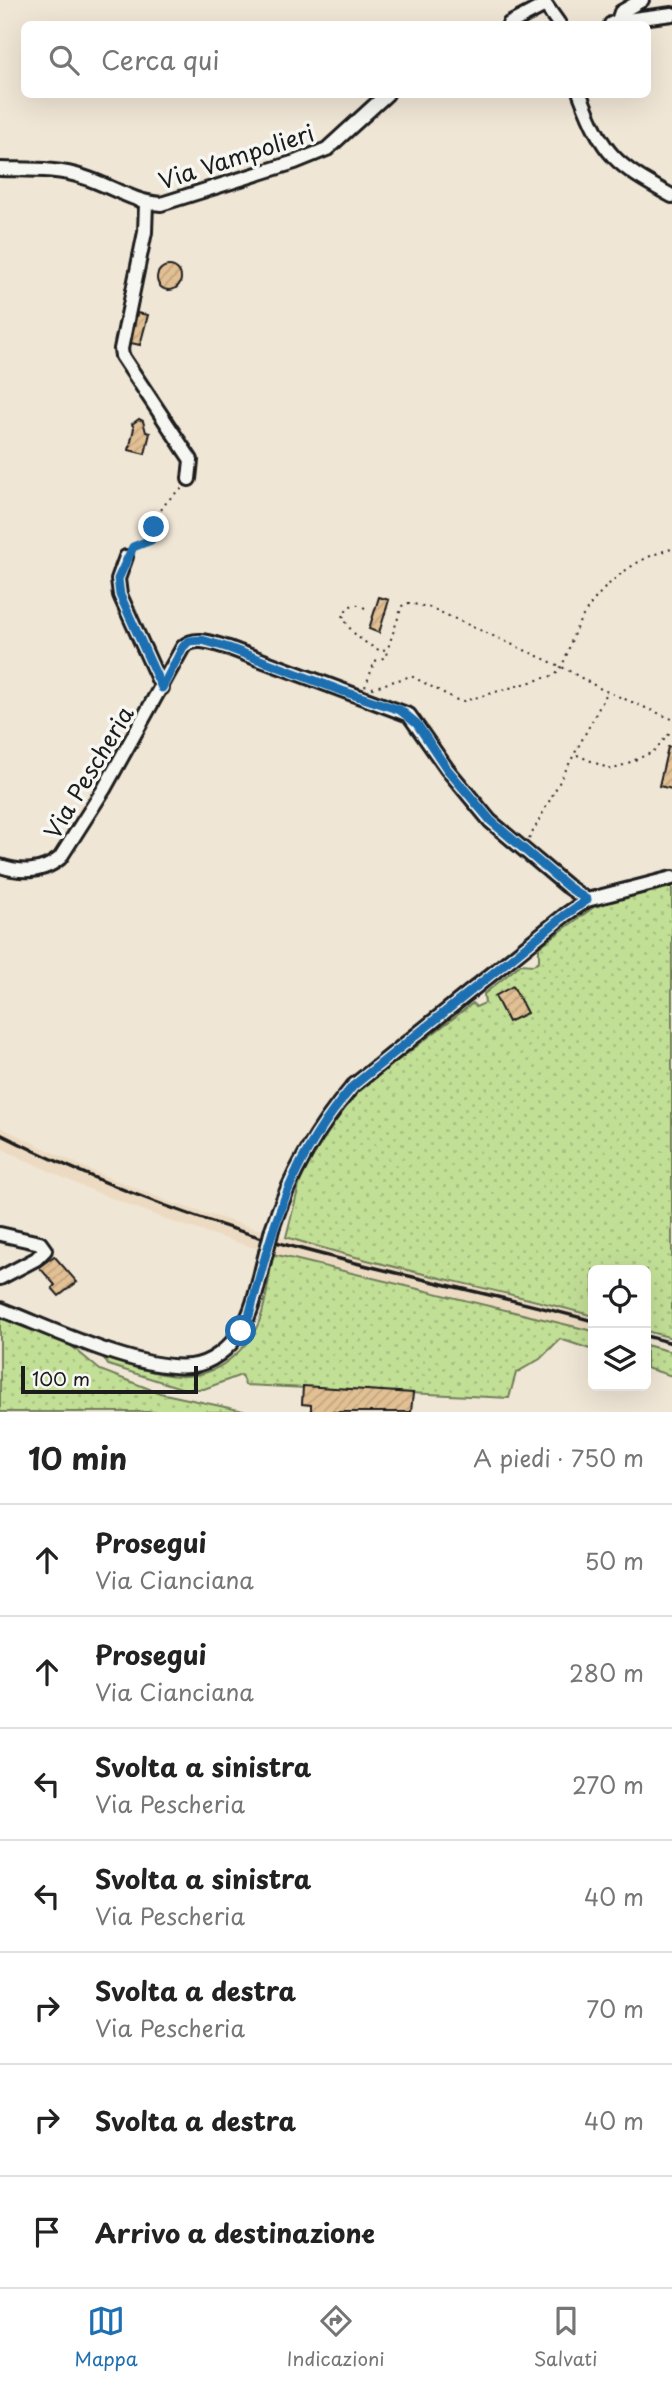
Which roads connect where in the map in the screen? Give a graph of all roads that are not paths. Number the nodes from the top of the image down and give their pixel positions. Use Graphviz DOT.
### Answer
graph roads {
  1 [pos="642,0"];
  2 [pos="544,2"];
  3 [pos="672,14"];
  4 [pos="514,21"];
  5 [pos="557,21"];
  6 [pos="615,21"];
  7 [pos="627,21"];
  8 [pos="383,98"];
  9 [pos="582,98"];
  10 [pos="0,169"];
  11 [pos="672,196"];
  12 [pos="146,203"];
  13 [pos="189,479"];
  14 [pos="127,557"];
  15 [pos="162,688"];
  16 [pos="0,866"];
  17 [pos="672,878"];
  18 [pos="587,900"];
  19 [pos="0,1234"];
  20 [pos="0,1279"];
  21 [pos="0,1309"];
  1 -- 6 [label="street"];
  2 -- 4 [label="street"];
  2 -- 5 [label="street"];
  3 -- 7 [label="street"];
  8 -- 12 [label="street, Via Vampolieri"];
  9 -- 11 [label="street"];
  10 -- 12 [label="street, Via Vampolieri"];
  12 -- 13 [label="street"];
  14 -- 15 [label="street"];
  15 -- 16 [label="street, Via Pescheria"];
  15 -- 18 [label="street, Via Pescheria"];
  17 -- 18 [label="street"];
  18 -- 21 [label="street, bridge"];
  19 -- 20 [label="street"];
}
